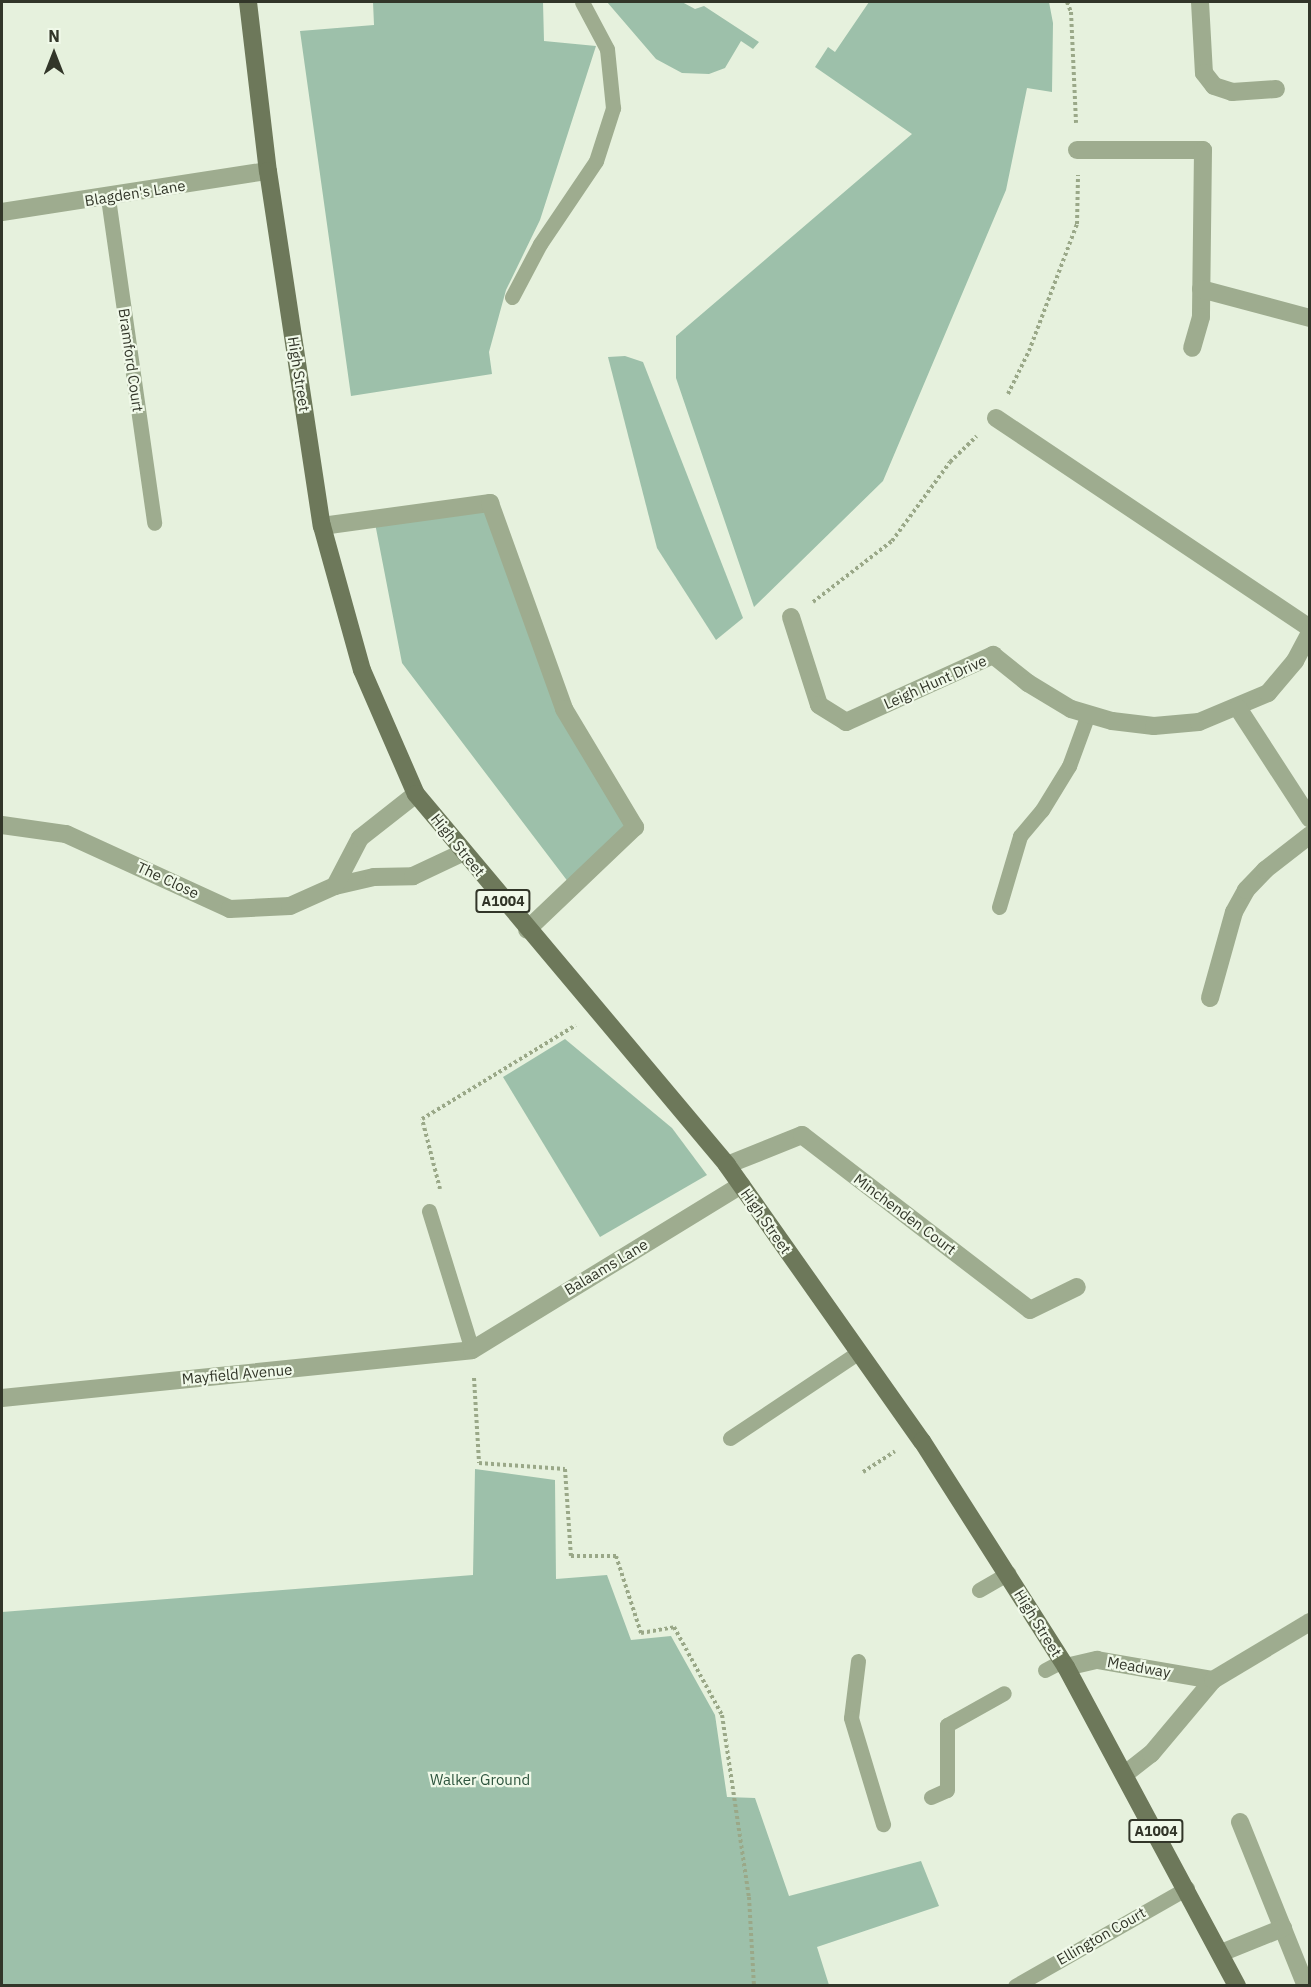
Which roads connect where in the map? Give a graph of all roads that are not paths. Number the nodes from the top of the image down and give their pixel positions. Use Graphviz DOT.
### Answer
graph roads {
  1 [pos="248,2"];
  2 [pos="582,2"];
  3 [pos="1200,2"];
  4 [pos="1276,89"];
  5 [pos="1077,150"];
  6 [pos="268,171"];
  7 [pos="108,198"];
  8 [pos="2,212"];
  9 [pos="1201,289"];
  10 [pos="512,297"];
  11 [pos="1310,318"];
  12 [pos="1192,348"];
  13 [pos="996,418"];
  14 [pos="154,523"];
  15 [pos="322,526"];
  16 [pos="791,616"];
  17 [pos="1310,628"];
  18 [pos="1310,633"];
  19 [pos="1238,708"];
  20 [pos="1088,714"];
  21 [pos="416,794"];
  22 [pos="1310,819"];
  23 [pos="2,825"];
  24 [pos="1310,835"];
  25 [pos="464,852"];
  26 [pos="335,886"];
  27 [pos="999,907"];
  28 [pos="527,930"];
  29 [pos="1210,998"];
  30 [pos="727,1165"];
  31 [pos="741,1185"];
  32 [pos="429,1211"];
  33 [pos="1077,1287"];
  34 [pos="472,1350"];
  35 [pos="859,1352"];
  36 [pos="2,1398"];
  37 [pos="730,1438"];
  38 [pos="1008,1573"];
  39 [pos="979,1590"];
  40 [pos="1310,1622"];
  41 [pos="858,1661"];
  42 [pos="1064,1664"];
  43 [pos="1045,1670"];
  44 [pos="1213,1680"];
  45 [pos="1004,1693"];
  46 [pos="1125,1774"];
  47 [pos="931,1797"];
  48 [pos="1240,1822"];
  49 [pos="883,1824"];
  50 [pos="1187,1888"];
  51 [pos="1283,1928"];
  52 [pos="1221,1953"];
  53 [pos="1015,1986"];
  54 [pos="1237,1986"];
  55 [pos="1306,1986"];
  1 -- 6 [label="main road, High Street / A1004"];
  2 -- 10 [label="lane"];
  3 -- 4 [label="street"];
  5 -- 9 [label="street"];
  6 -- 7 [label="street, Blagden's Lane"];
  6 -- 15 [label="main road, High Street / A1004"];
  7 -- 8 [label="street, Blagden's Lane"];
  7 -- 14 [label="lane, Bramford Court"];
  9 -- 11 [label="street"];
  9 -- 12 [label="street"];
  13 -- 17 [label="street"];
  15 -- 21 [label="main road, High Street / A1004"];
  15 -- 28 [label="street"];
  16 -- 20 [label="street, Leigh Hunt Drive"];
  18 -- 19 [label="street, Leigh Hunt Drive"];
  19 -- 20 [label="street, Leigh Hunt Drive"];
  19 -- 22 [label="street"];
  20 -- 27 [label="lane"];
  21 -- 25 [label="main road, High Street / A1004"];
  21 -- 26 [label="street"];
  23 -- 26 [label="street, The Close"];
  24 -- 29 [label="street"];
  25 -- 26 [label="street, The Close"];
  25 -- 28 [label="main road, High Street / A1004"];
  28 -- 30 [label="main road, High Street / A1004"];
  30 -- 31 [label="main road, High Street / A1004"];
  30 -- 33 [label="street, Minchenden Court"];
  31 -- 34 [label="street, Balaams Lane"];
  31 -- 35 [label="main road, High Street / A1004"];
  32 -- 34 [label="lane"];
  34 -- 36 [label="street, Mayfield Avenue"];
  35 -- 37 [label="lane"];
  35 -- 38 [label="main road, High Street / A1004"];
  38 -- 39 [label="lane"];
  38 -- 42 [label="main road, High Street / A1004"];
  40 -- 44 [label="street"];
  41 -- 49 [label="lane"];
  42 -- 43 [label="lane"];
  42 -- 44 [label="street, Meadway"];
  42 -- 46 [label="main road, A1004"];
  44 -- 46 [label="street"];
  45 -- 47 [label="lane"];
  46 -- 50 [label="main road, A1004"];
  48 -- 51 [label="street"];
  50 -- 52 [label="main road, A1004"];
  50 -- 53 [label="lane, Ellington Court"];
  51 -- 52 [label="street"];
  51 -- 55 [label="street"];
  52 -- 54 [label="main road, A1004"];
}
